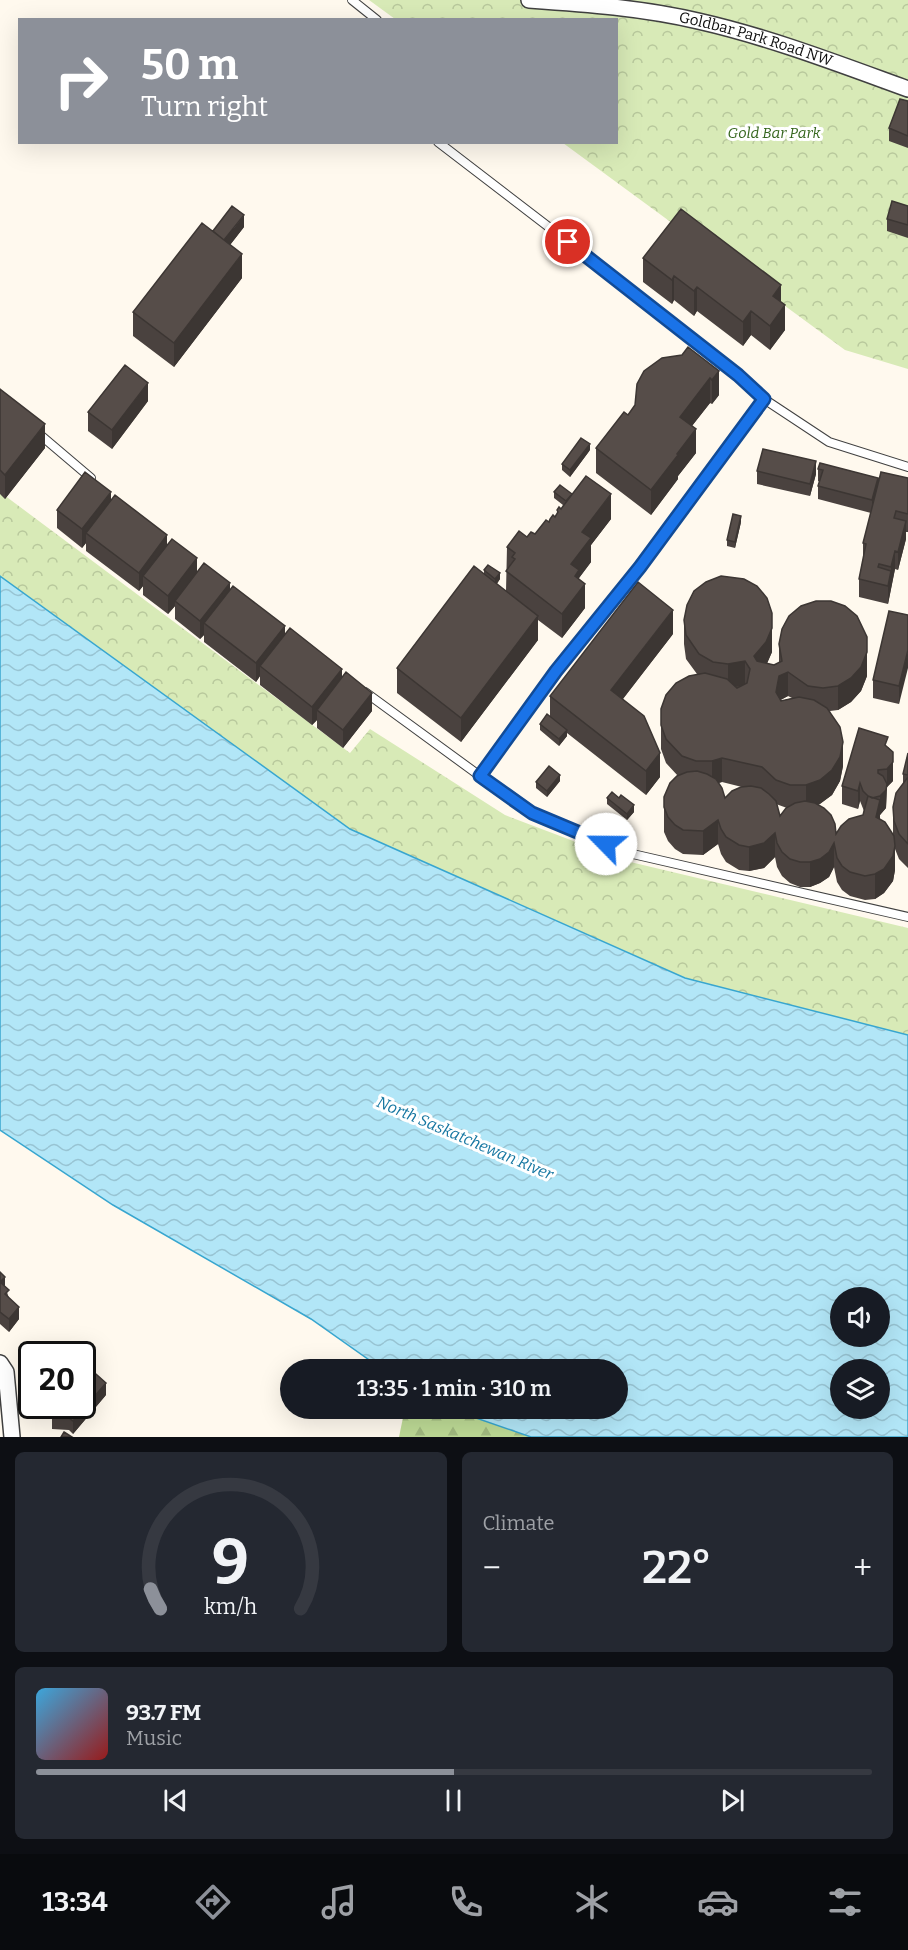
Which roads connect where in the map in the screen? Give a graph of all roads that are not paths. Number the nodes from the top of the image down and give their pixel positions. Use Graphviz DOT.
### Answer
graph roads {
  1 [pos="352,0"];
  2 [pos="529,0"];
  3 [pos="374,18"];
  4 [pos="908,89"];
  5 [pos="441,144"];
  6 [pos="764,399"];
  7 [pos="33,429"];
  8 [pos="908,467"];
  9 [pos="100,486"];
  10 [pos="355,684"];
  11 [pos="480,776"];
  12 [pos="908,917"];
  13 [pos="0,1364"];
  14 [pos="12,1437"];
  1 -- 3 [label="lane"];
  2 -- 4 [label="street, Goldbar Park Road NW"];
  5 -- 6 [label="lane"];
  6 -- 8 [label="lane"];
  6 -- 11 [label="lane"];
  7 -- 9 [label="lane"];
  10 -- 11 [label="lane"];
  11 -- 12 [label="lane"];
  13 -- 14 [label="street"];
}
